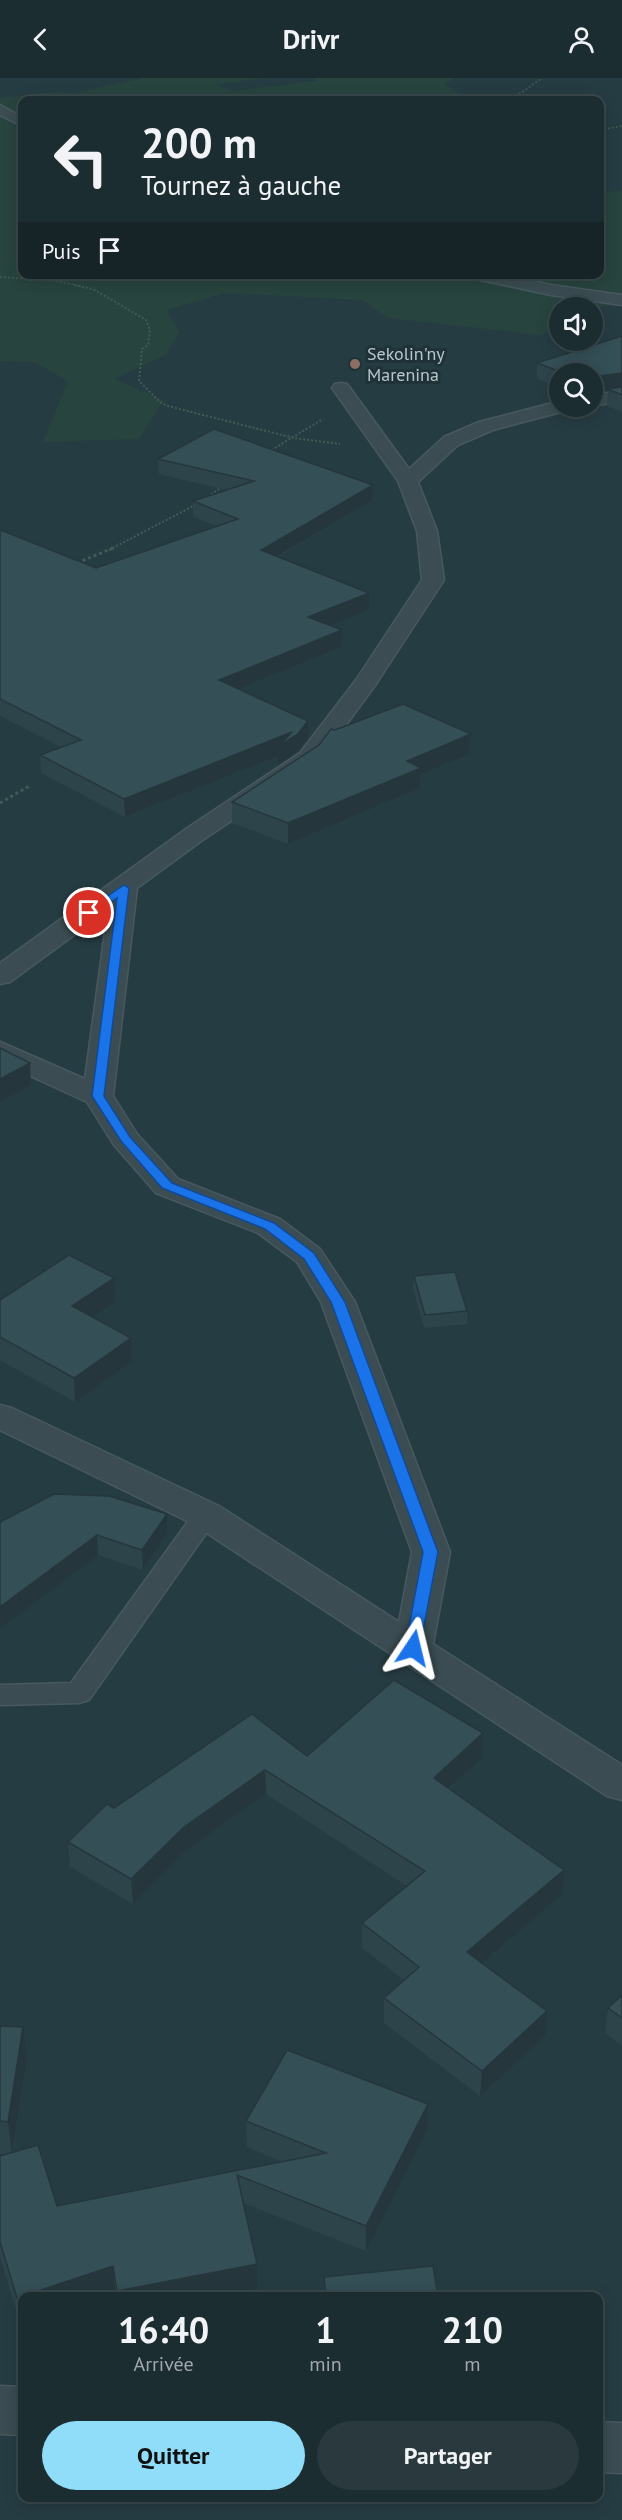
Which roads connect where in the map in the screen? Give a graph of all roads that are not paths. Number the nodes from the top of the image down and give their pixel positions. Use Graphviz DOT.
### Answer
graph roads {
  1 [pos="0,109"];
  2 [pos="18,120"];
  3 [pos="0,122"];
  4 [pos="18,122"];
  5 [pos="499,279"];
  6 [pos="622,300"];
  7 [pos="341,388"];
  8 [pos="622,396"];
  9 [pos="603,399"];
  10 [pos="549,410"];
  11 [pos="408,481"];
  12 [pos="124,888"];
  13 [pos="0,976"];
  14 [pos="0,1051"];
  15 [pos="98,1096"];
  16 [pos="0,1416"];
  17 [pos="206,1515"];
  18 [pos="413,1648"];
  19 [pos="0,1695"];
  20 [pos="622,1785"];
  21 [pos="0,2410"];
  22 [pos="18,2411"];
  23 [pos="603,2447"];
  24 [pos="622,2448"];
  1 -- 2 [label="street"];
  3 -- 4 [label="street"];
  5 -- 6 [label="street"];
  7 -- 11 [label="street"];
  8 -- 9 [label="street"];
  10 -- 11 [label="street"];
  11 -- 12 [label="street"];
  12 -- 13 [label="street"];
  12 -- 15 [label="street"];
  14 -- 15 [label="street"];
  15 -- 18 [label="street"];
  16 -- 17 [label="street"];
  17 -- 18 [label="street"];
  17 -- 19 [label="lane"];
  18 -- 20 [label="street"];
  21 -- 22 [label="street"];
  23 -- 24 [label="street"];
}
